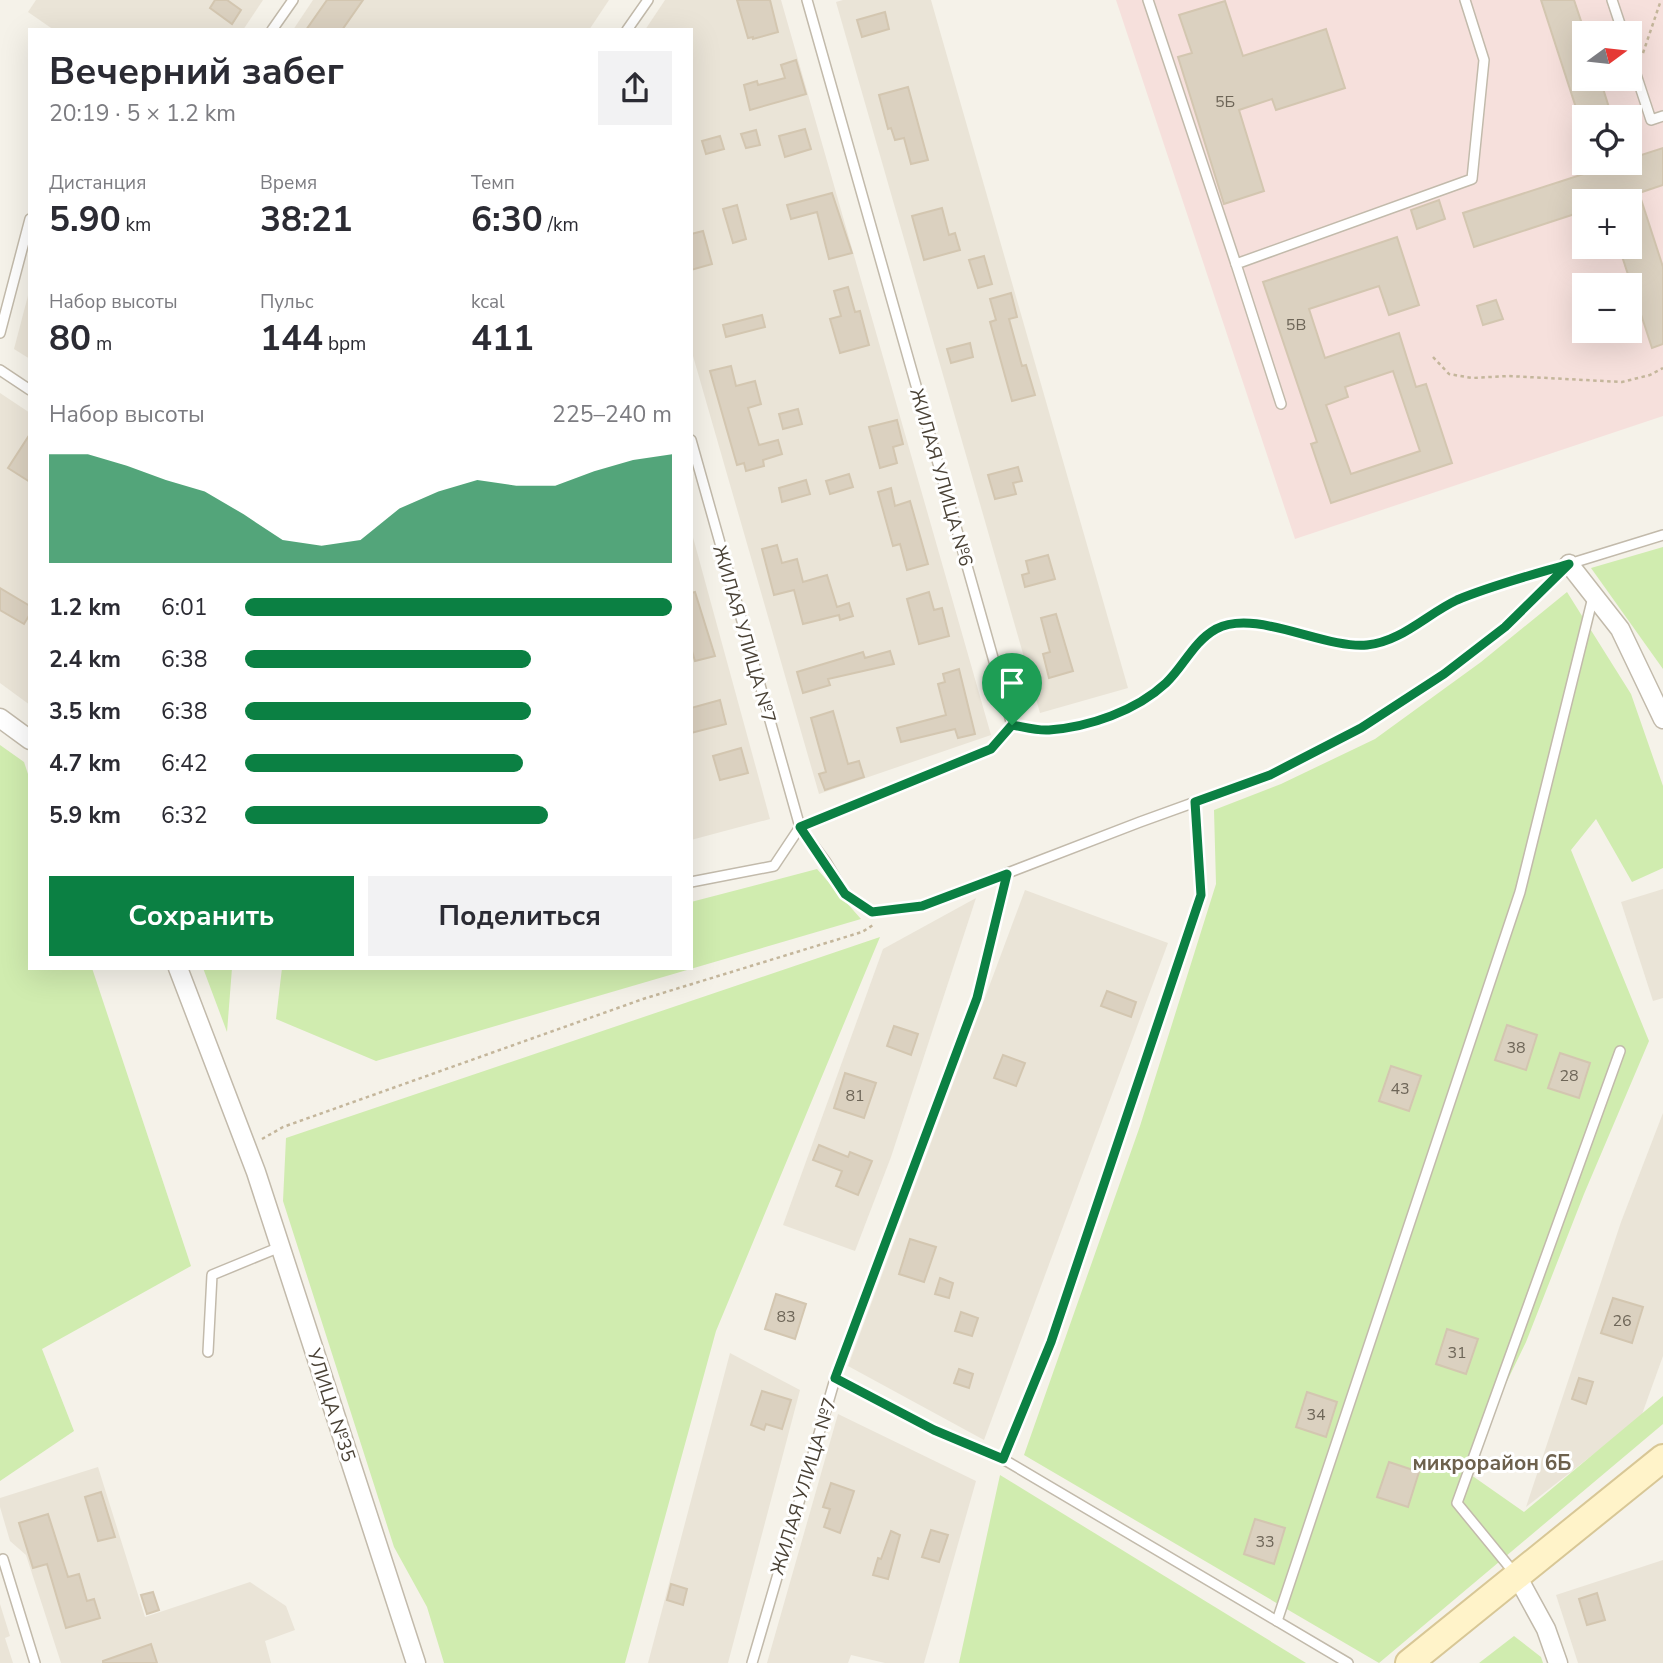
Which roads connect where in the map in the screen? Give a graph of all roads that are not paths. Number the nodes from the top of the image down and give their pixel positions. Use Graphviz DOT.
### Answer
graph roads {
  1 [pos="293,0"];
  2 [pos="649,0"];
  3 [pos="807,0"];
  4 [pos="1148,0"];
  5 [pos="1465,0"];
  6 [pos="1612,0"];
  7 [pos="1619,21"];
  8 [pos="273,28"];
  9 [pos="628,28"];
  10 [pos="1642,91"];
  11 [pos="1663,116"];
  12 [pos="28,227"];
  13 [pos="1236,264"];
  14 [pos="0,333"];
  15 [pos="0,370"];
  16 [pos="28,389"];
  17 [pos="1281,404"];
  18 [pos="693,447"];
  19 [pos="1663,535"];
  20 [pos="1569,564"];
  21 [pos="1594,595"];
  22 [pos="0,718"];
  23 [pos="1663,719"];
  24 [pos="28,739"];
  25 [pos="1195,802"];
  26 [pos="800,827"];
  27 [pos="1007,874"];
  28 [pos="693,882"];
  29 [pos="179,970"];
  30 [pos="1620,1051"];
  31 [pos="280,1247"];
  32 [pos="208,1352"];
  33 [pos="835,1378"];
  34 [pos="1663,1458"];
  35 [pos="1003,1459"];
  36 [pos="3,1559"];
  37 [pos="1517,1576"];
  38 [pos="1277,1621"];
  39 [pos="35,1663"];
  40 [pos="416,1663"];
  41 [pos="752,1663"];
  42 [pos="1348,1663"];
  43 [pos="1409,1663"];
  44 [pos="1558,1663"];
  1 -- 8 [label="lane"];
  2 -- 9 [label="lane"];
  3 -- 26 [label="lane, ЖИЛАЯ УЛИЦА №6"];
  4 -- 13 [label="lane"];
  5 -- 13 [label="lane"];
  6 -- 7 [label="lane"];
  10 -- 11 [label="lane"];
  12 -- 14 [label="lane"];
  13 -- 17 [label="lane"];
  15 -- 16 [label="lane"];
  18 -- 26 [label="lane, ЖИЛАЯ УЛИЦА №7"];
  19 -- 20 [label="lane"];
  20 -- 21 [label="street"];
  20 -- 25 [label="lane, ЖИЛАЯ УЛИЦА №7"];
  21 -- 23 [label="street"];
  21 -- 38 [label="lane"];
  22 -- 24 [label="street"];
  25 -- 27 [label="lane, ЖИЛАЯ УЛИЦА №7"];
  25 -- 35 [label="lane"];
  26 -- 27 [label="lane, ЖИЛАЯ УЛИЦА №7"];
  26 -- 28 [label="lane"];
  27 -- 33 [label="lane, ЖИЛАЯ УЛИЦА №7"];
  29 -- 31 [label="street, УЛИЦА №35"];
  30 -- 37 [label="lane"];
  31 -- 32 [label="lane"];
  31 -- 40 [label="street, УЛИЦА №35"];
  33 -- 35 [label="lane"];
  33 -- 41 [label="lane, ЖИЛАЯ УЛИЦА №7"];
  34 -- 37 [label="main road"];
  35 -- 38 [label="lane"];
  36 -- 39 [label="lane"];
  37 -- 43 [label="main road"];
  37 -- 44 [label="street"];
  38 -- 42 [label="lane"];
}
